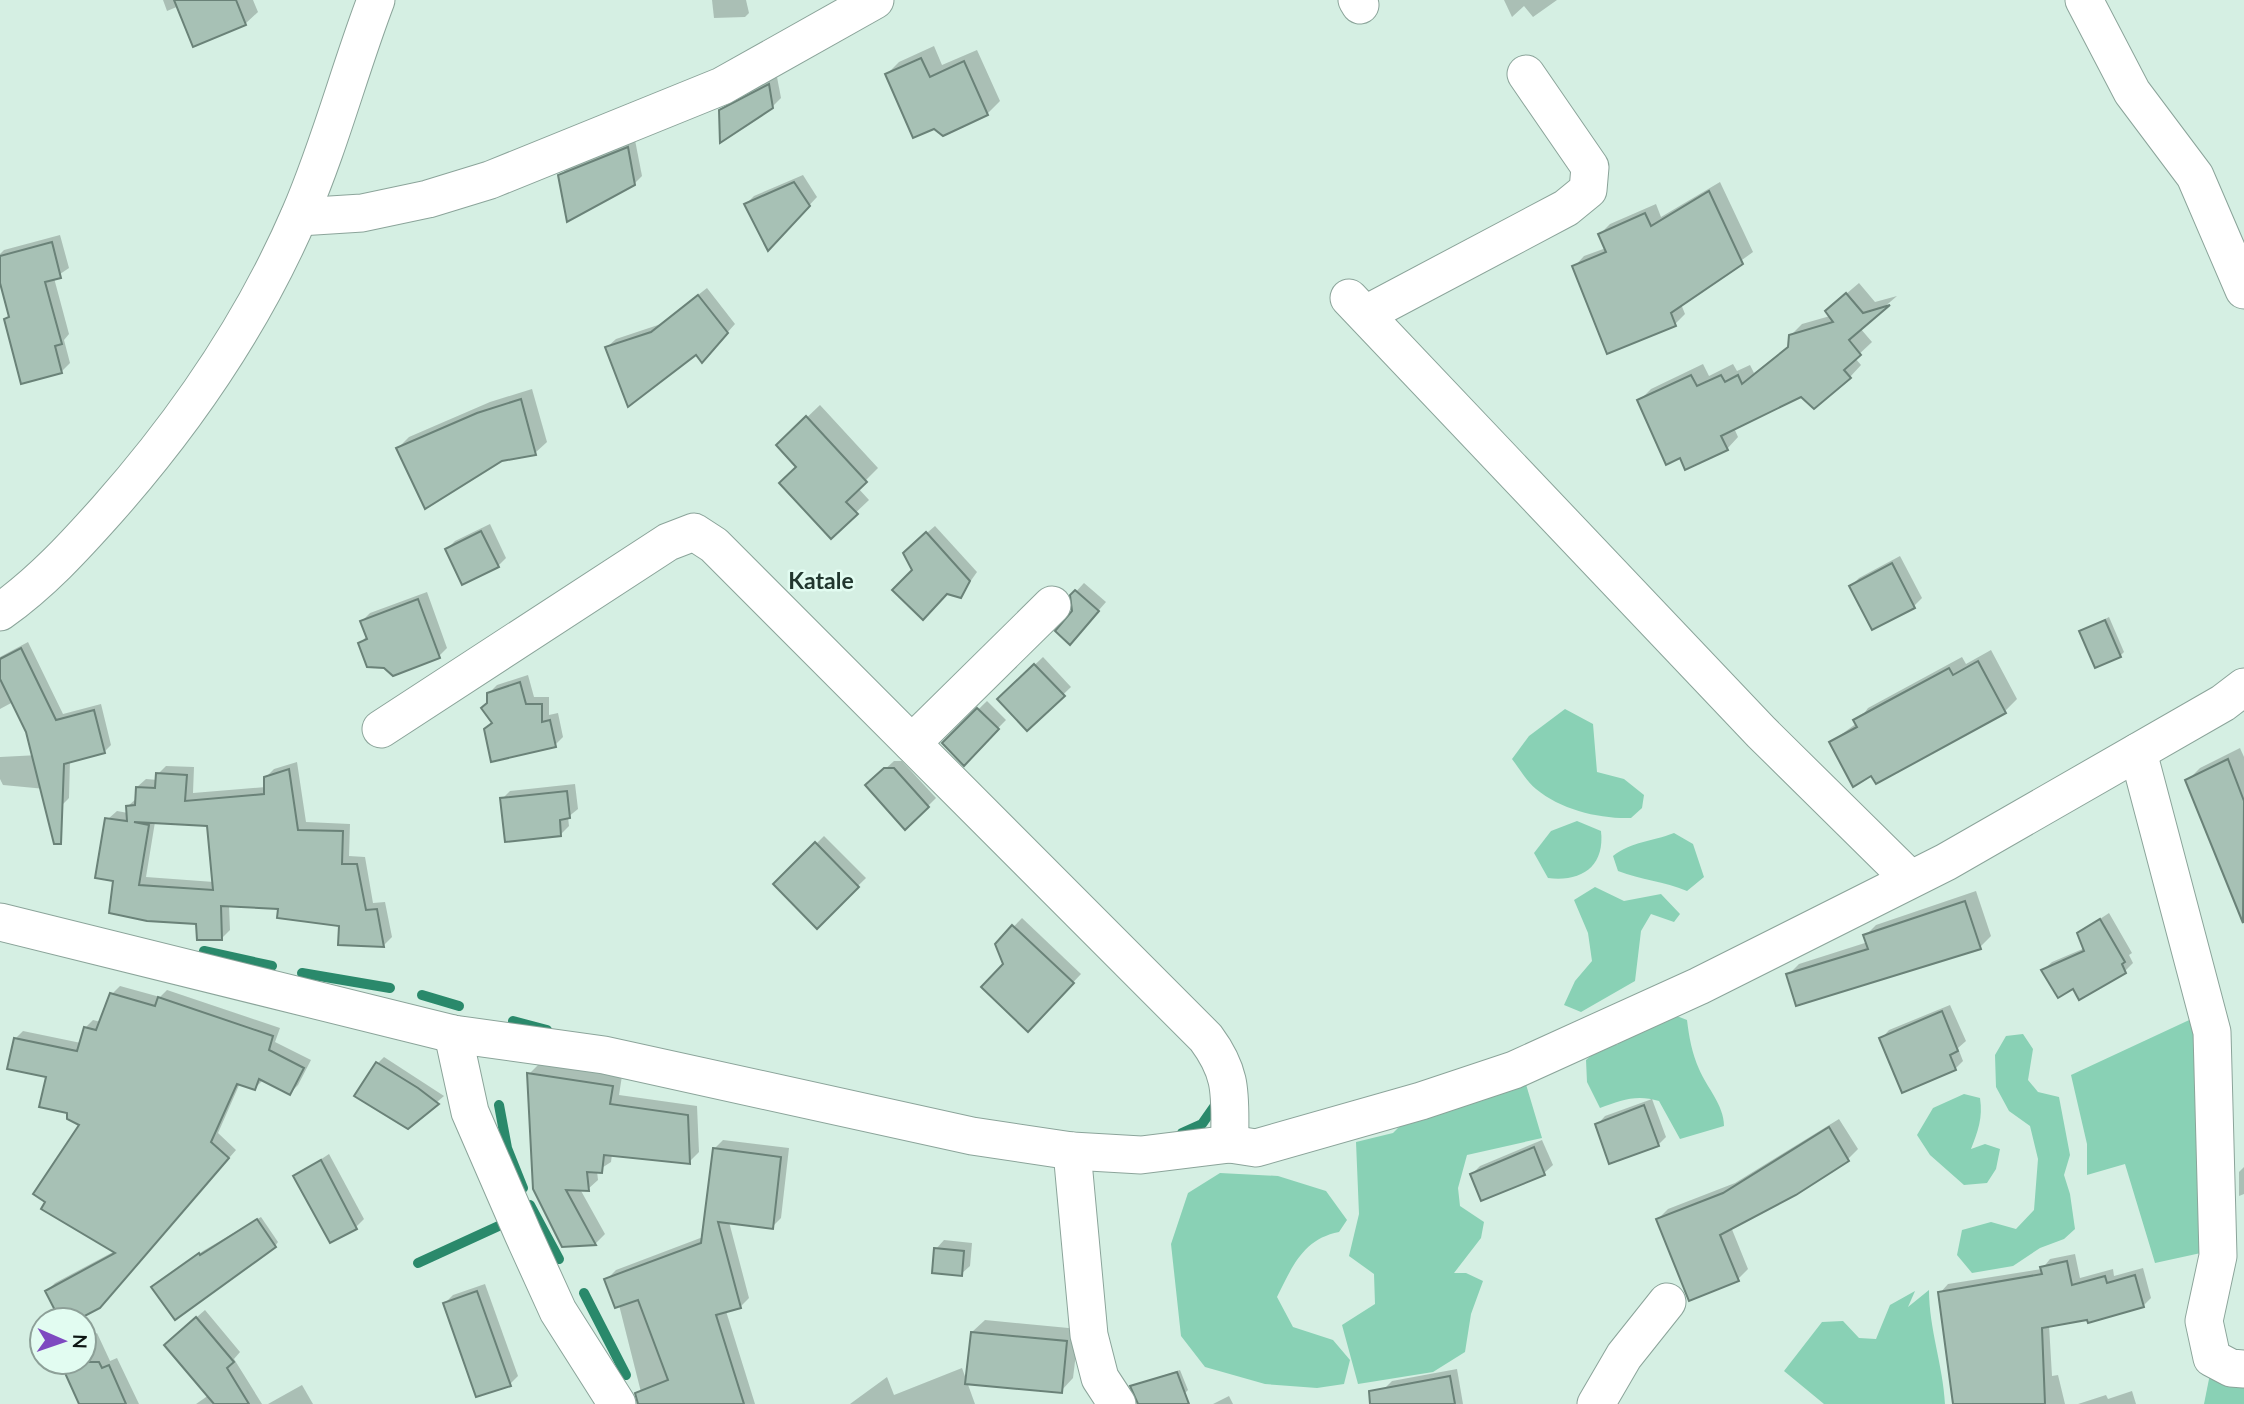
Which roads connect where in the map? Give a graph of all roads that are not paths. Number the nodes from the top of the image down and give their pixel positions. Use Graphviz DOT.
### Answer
graph roads {
  1 [pos="376,0"];
  2 [pos="875,0"];
  3 [pos="2084,0"];
  4 [pos="1526,75"];
  5 [pos="299,217"];
  6 [pos="2244,290"];
  7 [pos="1052,605"];
  8 [pos="0,612"];
  9 [pos="2244,687"];
  10 [pos="381,729"];
  11 [pos="912,743"];
  12 [pos="2138,752"];
  13 [pos="1910,878"];
  14 [pos="0,922"];
  15 [pos="453,1034"];
  16 [pos="1230,1144"];
  17 [pos="1072,1151"];
  18 [pos="1667,1302"];
  19 [pos="2244,1369"];
  20 [pos="617,1404"];
  21 [pos="1117,1404"];
  22 [pos="1596,1404"];
  1 -- 5 [label="street"];
  2 -- 5 [label="street"];
  3 -- 6 [label="street"];
  4 -- 13 [label="street"];
  5 -- 8 [label="street"];
  7 -- 11 [label="street"];
  9 -- 12 [label="street"];
  10 -- 11 [label="street"];
  11 -- 16 [label="street"];
  12 -- 13 [label="street"];
  12 -- 19 [label="street"];
  13 -- 16 [label="street"];
  14 -- 15 [label="street"];
  15 -- 17 [label="street"];
  15 -- 20 [label="street"];
  16 -- 17 [label="street"];
  17 -- 21 [label="street"];
  18 -- 22 [label="street"];
}
